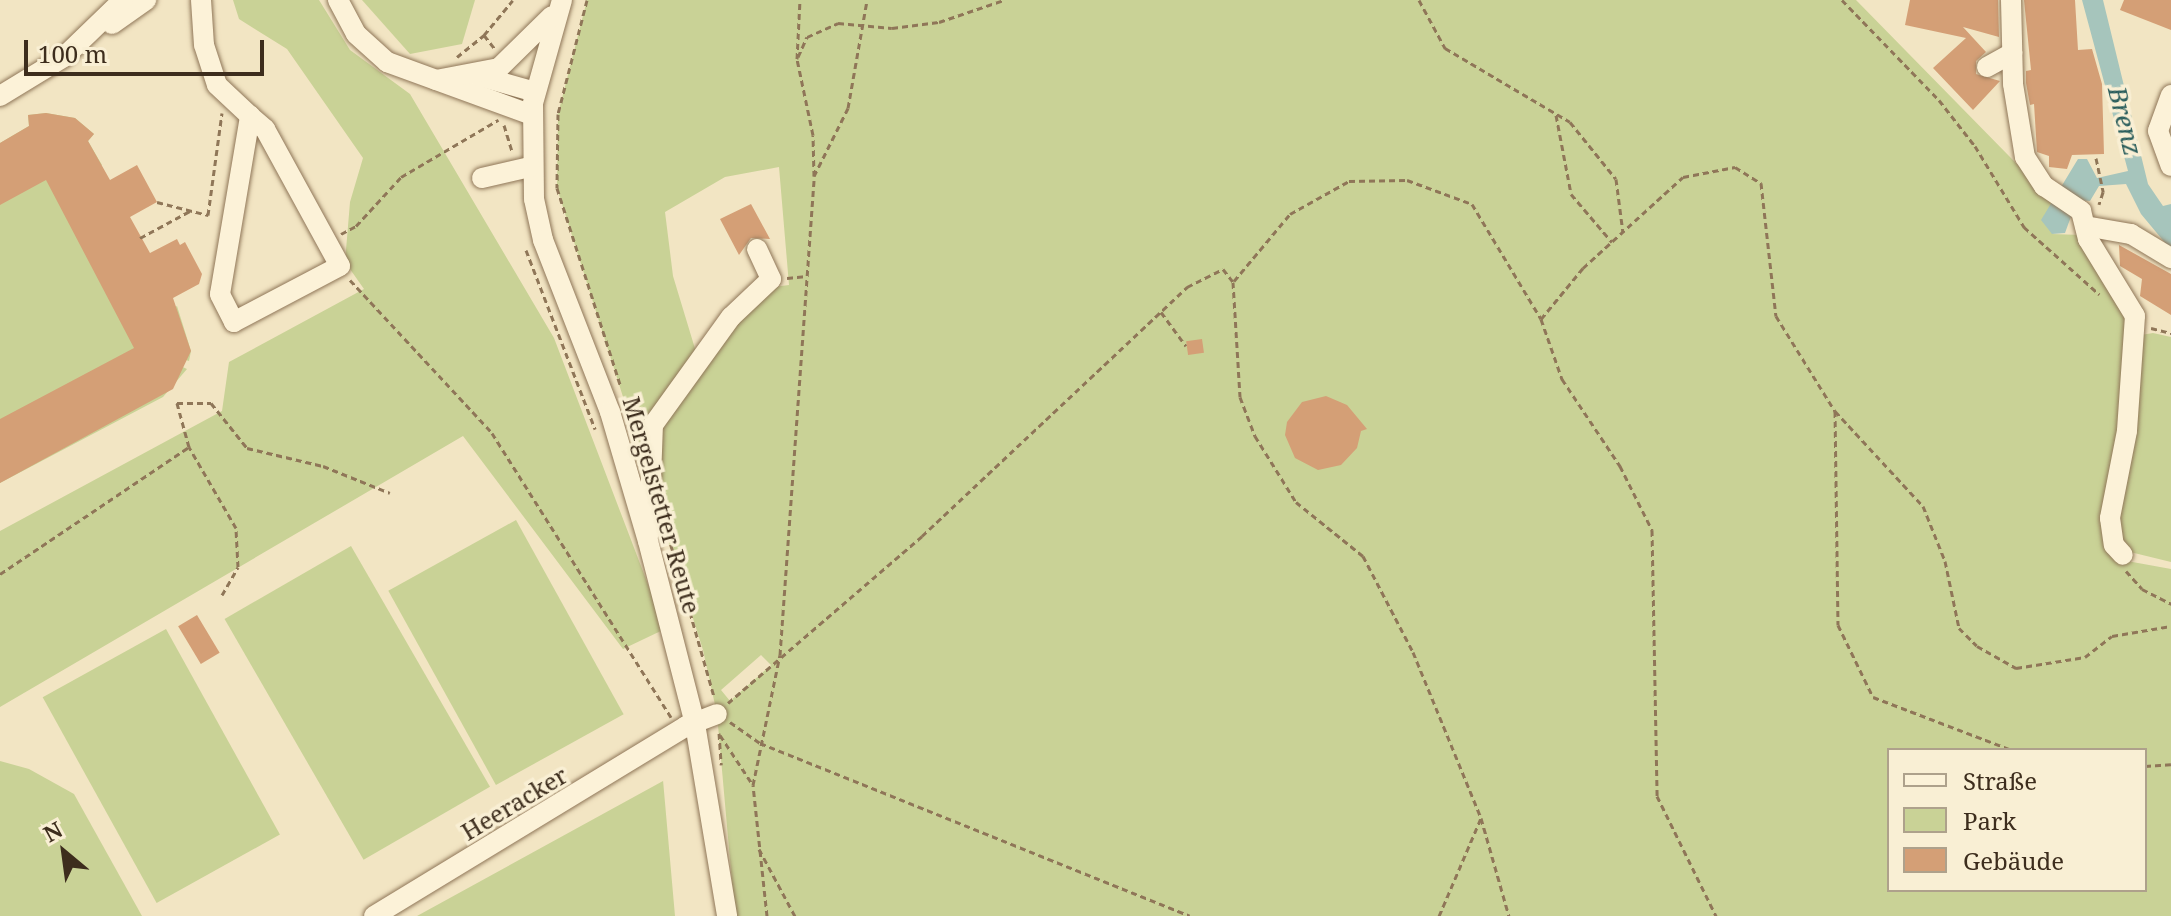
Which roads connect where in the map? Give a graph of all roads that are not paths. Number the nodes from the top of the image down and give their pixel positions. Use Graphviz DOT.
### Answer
graph roads {
  1 [pos="146,0"];
  2 [pos="201,0"];
  3 [pos="338,0"];
  4 [pos="2011,0"];
  5 [pos="129,5"];
  6 [pos="560,5"];
  7 [pos="2012,53"];
  8 [pos="1987,67"];
  9 [pos="479,76"];
  10 [pos="436,81"];
  11 [pos="535,92"];
  12 [pos="2171,95"];
  13 [pos="0,96"];
  14 [pos="532,115"];
  15 [pos="250,116"];
  16 [pos="2171,166"];
  17 [pos="522,168"];
  18 [pos="482,178"];
  19 [pos="2085,226"];
  20 [pos="757,249"];
  21 [pos="2171,258"];
  22 [pos="648,541"];
  23 [pos="2123,555"];
  24 [pos="718,723"];
  25 [pos="687,727"];
  26 [pos="374,916"];
  27 [pos="727,916"];
  1 -- 5 [label="street"];
  2 -- 15 [label="street"];
  3 -- 10 [label="street"];
  4 -- 7 [label="street"];
  5 -- 13 [label="street"];
  6 -- 9 [label="street"];
  6 -- 11 [label="street, Mergelstetter Reute"];
  7 -- 8 [label="street"];
  7 -- 19 [label="street"];
  9 -- 10 [label="street"];
  9 -- 11 [label="street"];
  10 -- 14 [label="street"];
  11 -- 14 [label="street, Mergelstetter Reute"];
  12 -- 16 [label="street"];
  14 -- 17 [label="street, Mergelstetter Reute"];
  15 -- 15 [label="street"];
  17 -- 18 [label="street"];
  17 -- 22 [label="street, Mergelstetter Reute"];
  19 -- 21 [label="street"];
  19 -- 23 [label="street"];
  20 -- 22 [label="street"];
  22 -- 25 [label="street, Mergelstetter Reute"];
  24 -- 25 [label="street, Heeracker"];
  25 -- 26 [label="street, Heeracker"];
  25 -- 27 [label="street, Mergelstetter Reute"];
}
